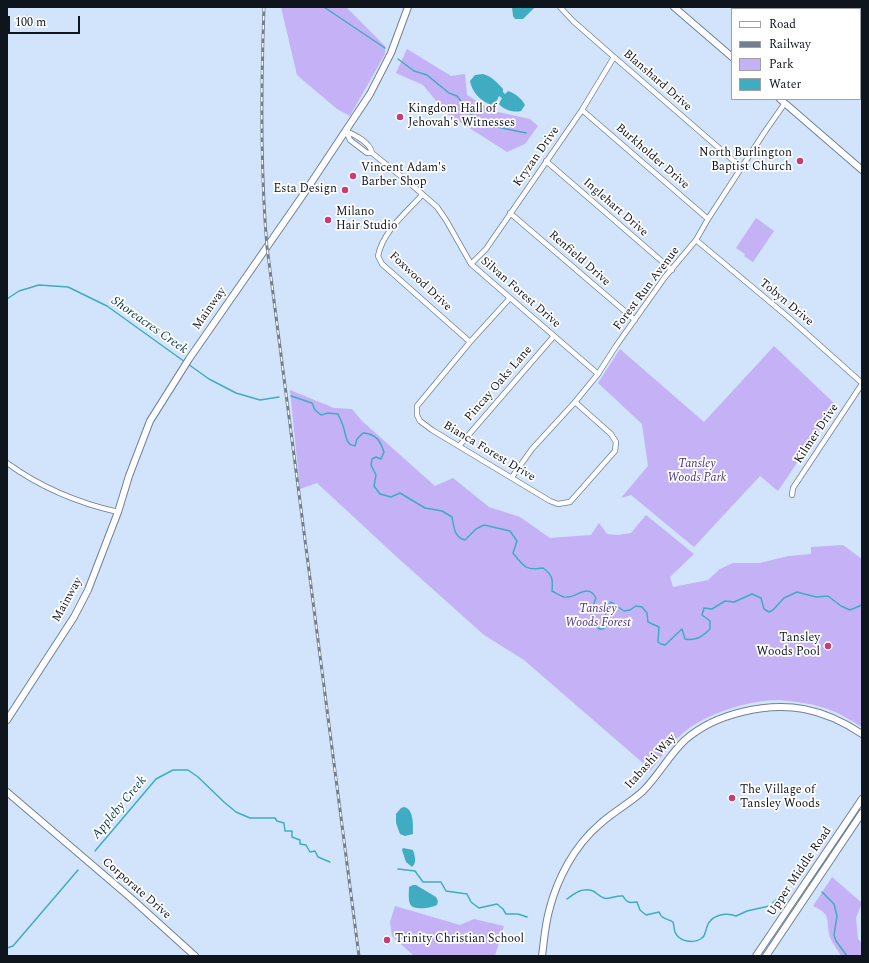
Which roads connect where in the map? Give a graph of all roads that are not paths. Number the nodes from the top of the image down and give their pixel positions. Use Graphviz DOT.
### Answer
graph roads {
  1 [pos="408,7"];
  2 [pos="560,7"];
  3 [pos="674,7"];
  4 [pos="731,56"];
  5 [pos="614,57"];
  6 [pos="785,100"];
  7 [pos="582,110"];
  8 [pos="346,131"];
  9 [pos="546,161"];
  10 [pos="742,168"];
  11 [pos="862,170"];
  12 [pos="422,195"];
  13 [pos="510,213"];
  14 [pos="708,219"];
  15 [pos="696,240"];
  16 [pos="471,264"];
  17 [pos="672,270"];
  18 [pos="510,298"];
  19 [pos="635,320"];
  20 [pos="554,336"];
  21 [pos="470,342"];
  22 [pos="598,374"];
  23 [pos="862,383"];
  24 [pos="575,402"];
  25 [pos="459,446"];
  26 [pos="7,462"];
  27 [pos="512,477"];
  28 [pos="792,495"];
  29 [pos="118,512"];
  30 [pos="7,720"];
  31 [pos="862,734"];
  32 [pos="7,792"];
  33 [pos="862,799"];
  34 [pos="862,813"];
  35 [pos="195,956"];
  36 [pos="542,956"];
  37 [pos="756,956"];
  38 [pos="766,956"];
  1 -- 8 [label="street, Mainway"];
  2 -- 5 [label="street, Blanshard Drive"];
  3 -- 4 [label="street"];
  5 -- 7 [label="street, Kryzan Drive"];
  5 -- 10 [label="street, Blanshard Drive"];
  6 -- 10 [label="street, Forest Run Avenue"];
  6 -- 11 [label="street"];
  7 -- 9 [label="street, Kryzan Drive"];
  7 -- 14 [label="street, Burkholder Drive"];
  8 -- 12 [label="street, Silvan Forest Drive"];
  8 -- 29 [label="street, Mainway"];
  9 -- 13 [label="street, Kryzan Drive"];
  9 -- 17 [label="street, Inglehart Drive"];
  10 -- 14 [label="street, Forest Run Avenue"];
  12 -- 16 [label="street, Silvan Forest Drive"];
  12 -- 21 [label="street, Foxwood Drive"];
  13 -- 16 [label="street, Kryzan Drive"];
  13 -- 19 [label="street, Renfield Drive"];
  14 -- 15 [label="street, Forest Run Avenue"];
  15 -- 17 [label="street, Forest Run Avenue"];
  15 -- 23 [label="street, Tobyn Drive"];
  16 -- 18 [label="street, Silvan Forest Drive"];
  17 -- 19 [label="street, Forest Run Avenue"];
  18 -- 20 [label="street, Silvan Forest Drive"];
  18 -- 21 [label="street, Bianca Forest Drive"];
  19 -- 22 [label="street, Forest Run Avenue"];
  20 -- 22 [label="street, Silvan Forest Drive"];
  20 -- 25 [label="street, Pincay Oaks Lane"];
  21 -- 25 [label="street, Bianca Forest Drive"];
  22 -- 24 [label="street, Forest Run Avenue"];
  23 -- 28 [label="street, Kilmer Drive"];
  24 -- 27 [label="street, Forest Run Avenue"];
  24 -- 27 [label="street, Bianca Forest Drive"];
  25 -- 27 [label="street, Bianca Forest Drive"];
  26 -- 29 [label="street"];
  29 -- 30 [label="street, Mainway"];
  31 -- 36 [label="street, Itabashi Way"];
  32 -- 35 [label="street, Corporate Drive"];
  33 -- 37 [label="street, Upper Middle Road"];
  34 -- 38 [label="street, Upper Middle Road"];
}
